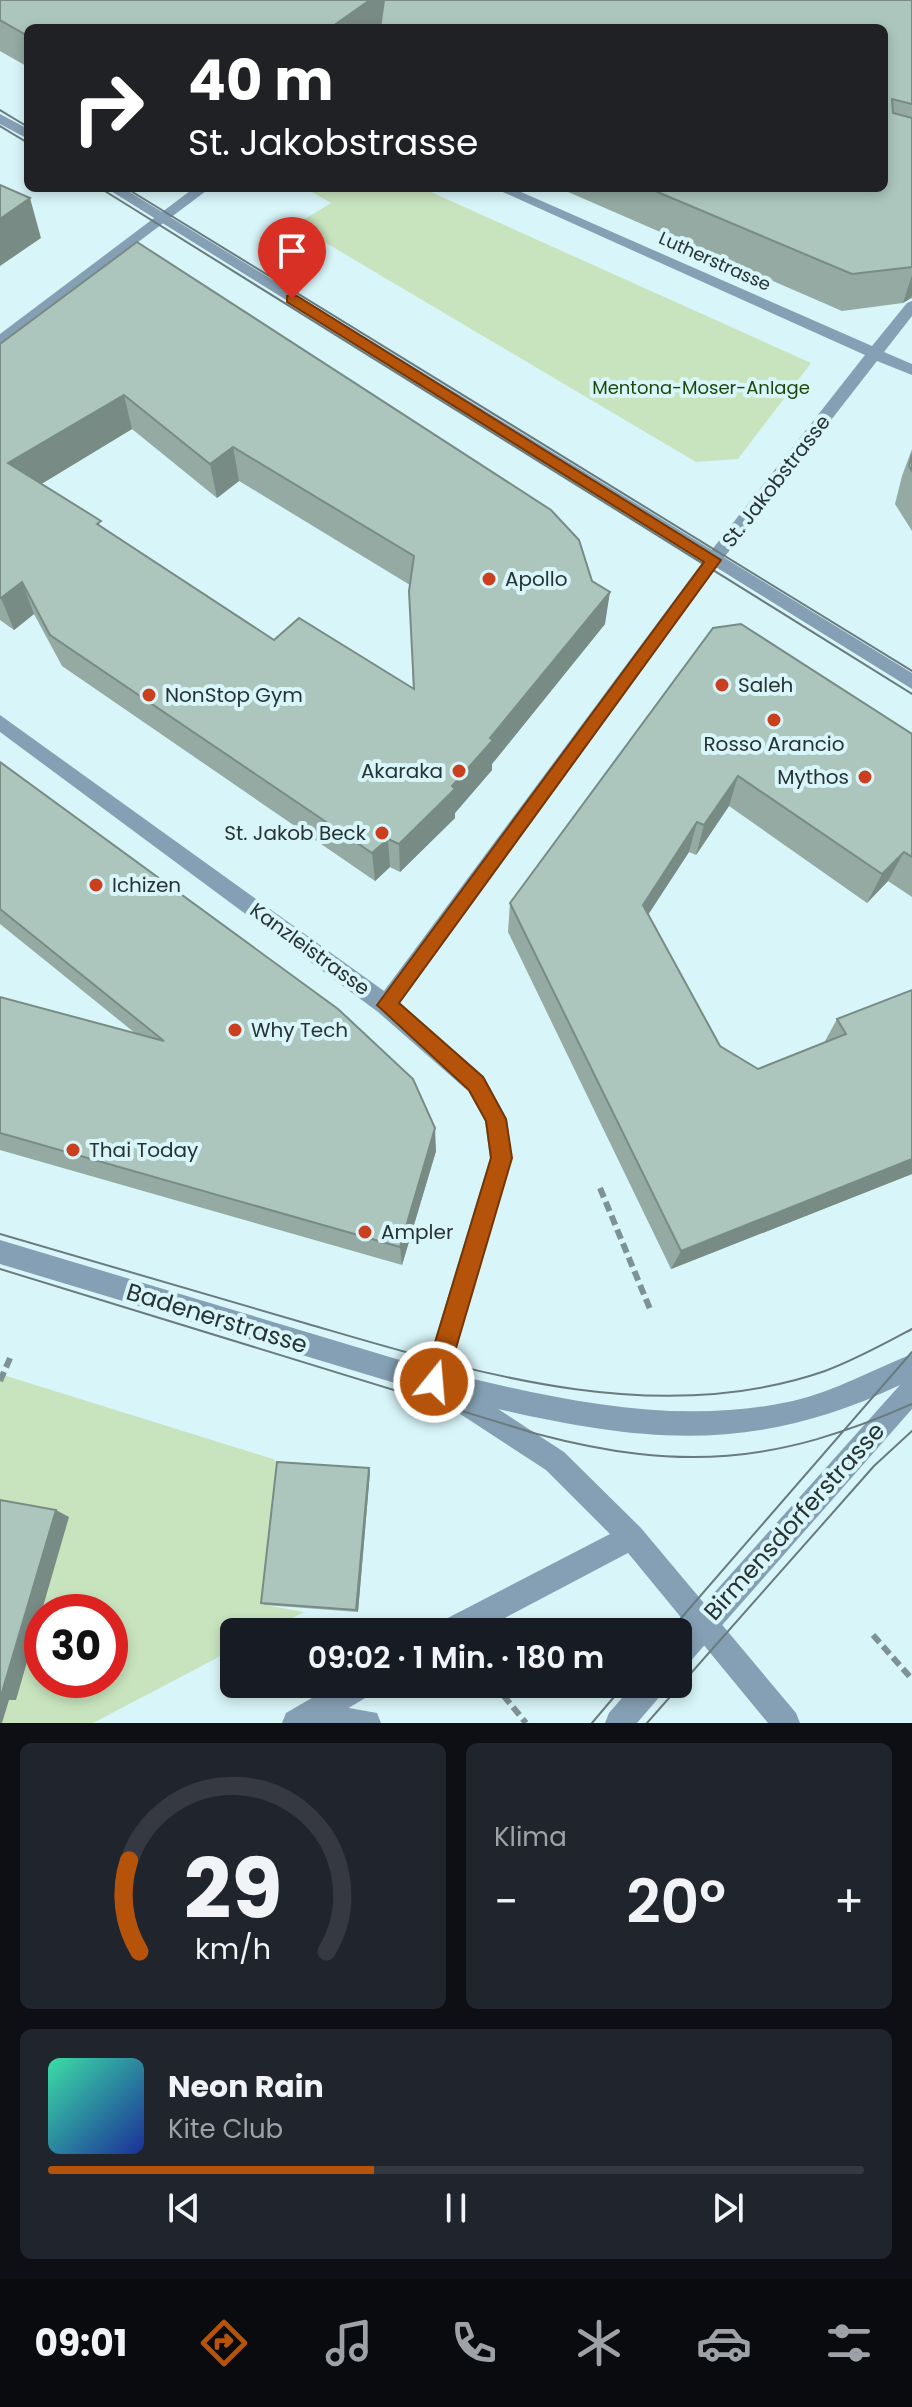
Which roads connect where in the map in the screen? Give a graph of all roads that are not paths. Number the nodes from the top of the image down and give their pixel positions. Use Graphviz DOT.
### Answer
graph roads {
  1 [pos="0,118"];
  2 [pos="24,133"];
  3 [pos="120,192"];
  4 [pos="198,192"];
  5 [pos="510,192"];
  6 [pos="162,218"];
  7 [pos="912,306"];
  8 [pos="0,341"];
  9 [pos="876,354"];
  10 [pos="912,370"];
  11 [pos="713,560"];
  12 [pos="912,682"];
  13 [pos="0,722"];
  14 [pos="386,1005"];
  15 [pos="0,1252"];
  16 [pos="912,1366"];
  17 [pos="434,1382"];
  18 [pos="912,1390"];
  19 [pos="632,1537"];
  20 [pos="477,1618"];
  21 [pos="704,1624"];
  22 [pos="692,1638"];
  23 [pos="338,1698"];
  24 [pos="640,1698"];
  25 [pos="303,1719"];
  26 [pos="367,1723"];
  27 [pos="619,1723"];
  28 [pos="786,1723"];
  1 -- 2 [label="street"];
  3 -- 6 [label="street"];
  4 -- 6 [label="street"];
  5 -- 9 [label="street, Lutherstrasse"];
  6 -- 8 [label="street"];
  6 -- 11 [label="street"];
  7 -- 9 [label="street, St. Jakobstrasse"];
  9 -- 10 [label="street, Lutherstrasse"];
  9 -- 11 [label="street, St. Jakobstrasse"];
  11 -- 12 [label="street"];
  11 -- 14 [label="street, St. Jakobstrasse"];
  13 -- 14 [label="street, Kanzleistrasse"];
  14 -- 17 [label="street, Kanzleistrasse"];
  15 -- 17 [label="street, Badenerstrasse"];
  16 -- 17 [label="street, Badenerstrasse"];
  17 -- 19 [label="street, Badenerstrasse"];
  18 -- 21 [label="street, Birmensdorferstrasse"];
  19 -- 20 [label="street"];
  19 -- 21 [label="street, Badenerstrasse"];
  21 -- 22 [label="street, Birmensdorferstrasse"];
  21 -- 28 [label="street, Badenerstrasse"];
  23 -- 25 [label="street"];
  24 -- 27 [label="street"];
  25 -- 26 [label="street"];
}
